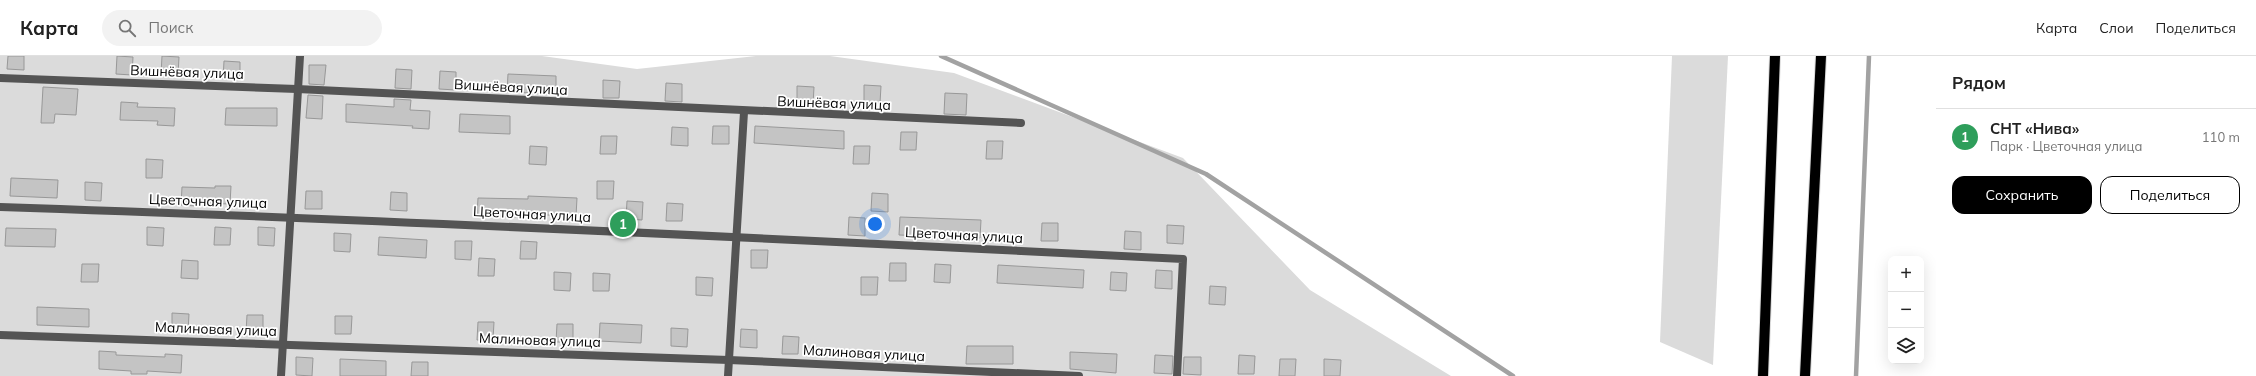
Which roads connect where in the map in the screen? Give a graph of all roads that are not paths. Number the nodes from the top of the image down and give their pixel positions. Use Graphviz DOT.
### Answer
graph roads {
  1 [pos="300,56"];
  2 [pos="1775,56"];
  3 [pos="1821,56"];
  4 [pos="0,78"];
  5 [pos="297,89"];
  6 [pos="744,112"];
  7 [pos="1020,123"];
  8 [pos="0,207"];
  9 [pos="290,216"];
  10 [pos="738,236"];
  11 [pos="0,334"];
  12 [pos="283,344"];
  13 [pos="729,360"];
  14 [pos="281,376"];
  15 [pos="728,376"];
  16 [pos="1079,376"];
  17 [pos="1177,376"];
  18 [pos="1763,376"];
  19 [pos="1805,376"];
  1 -- 5 [label="street"];
  2 -- 18 [label="main road"];
  3 -- 19 [label="main road"];
  4 -- 5 [label="street, Вишнёвая улица"];
  5 -- 6 [label="street, Вишнёвая улица"];
  5 -- 9 [label="street"];
  6 -- 7 [label="street, Вишнёвая улица"];
  6 -- 10 [label="street"];
  8 -- 9 [label="street, Цветочная улица"];
  9 -- 10 [label="street, Цветочная улица"];
  9 -- 12 [label="street"];
  10 -- 13 [label="street"];
  10 -- 17 [label="street, Цветочная улица"];
  11 -- 12 [label="street, Малиновая улица"];
  12 -- 13 [label="street, Малиновая улица"];
  12 -- 14 [label="street"];
  13 -- 15 [label="street"];
  13 -- 16 [label="street, Малиновая улица"];
}
